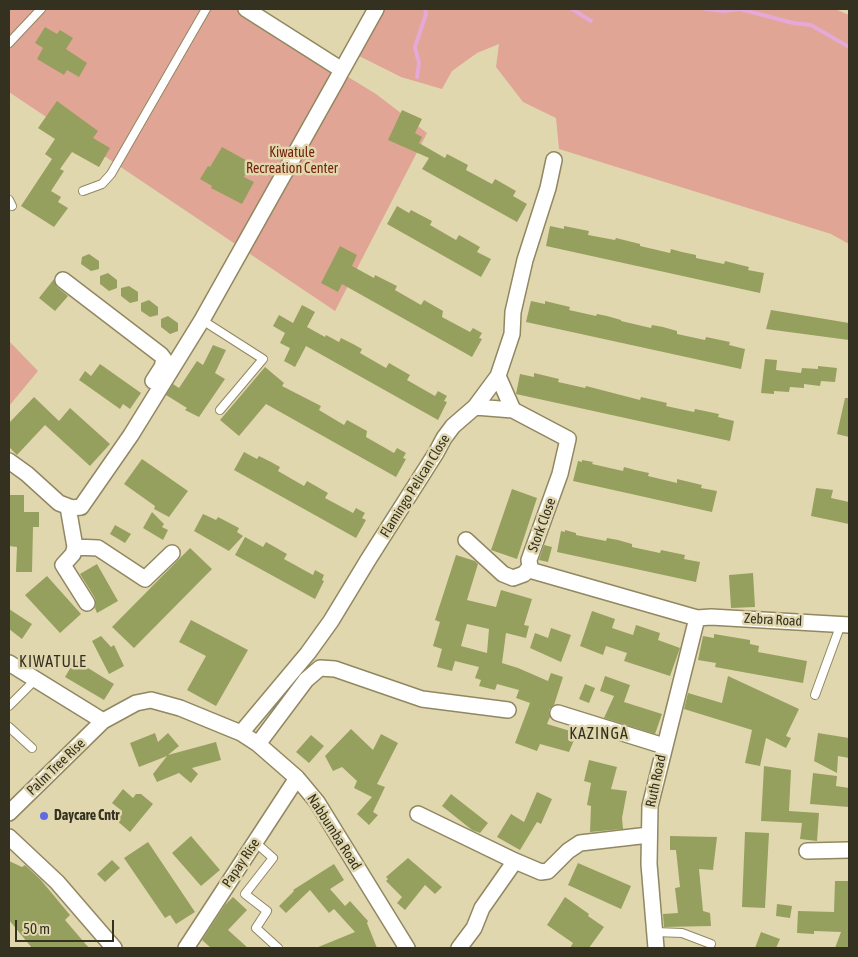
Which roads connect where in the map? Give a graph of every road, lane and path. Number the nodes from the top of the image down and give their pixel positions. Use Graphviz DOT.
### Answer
graph roads {
  1 [pos="41,9"];
  2 [pos="206,9"];
  3 [pos="248,9"];
  4 [pos="376,9"];
  5 [pos="9,43"];
  6 [pos="342,70"];
  7 [pos="554,160"];
  8 [pos="82,191"];
  9 [pos="63,280"];
  10 [pos="202,320"];
  11 [pos="498,376"];
  12 [pos="475,407"];
  13 [pos="220,410"];
  14 [pos="513,410"];
  15 [pos="131,435"];
  16 [pos="9,461"];
  17 [pos="74,507"];
  18 [pos="466,540"];
  19 [pos="75,547"];
  20 [pos="172,553"];
  21 [pos="530,567"];
  22 [pos="87,603"];
  23 [pos="697,618"];
  24 [pos="845,624"];
  25 [pos="9,663"];
  26 [pos="35,680"];
  27 [pos="815,695"];
  28 [pos="9,706"];
  29 [pos="508,710"];
  30 [pos="558,713"];
  31 [pos="103,721"];
  32 [pos="9,727"];
  33 [pos="241,733"];
  34 [pos="258,744"];
  35 [pos="664,746"];
  36 [pos="32,748"];
  37 [pos="297,778"];
  38 [pos="9,813"];
  39 [pos="418,814"];
  40 [pos="648,835"];
  41 [pos="9,837"];
  42 [pos="255,842"];
  43 [pos="807,850"];
  44 [pos="849,850"];
  45 [pos="515,861"];
  46 [pos="655,932"];
  47 [pos="711,944"];
  48 [pos="191,946"];
  49 [pos="114,948"];
  50 [pos="278,948"];
  51 [pos="407,948"];
  52 [pos="459,948"];
  53 [pos="656,948"];
  1 -- 5 [label="lane"];
  2 -- 8 [label="lane"];
  3 -- 6 [label="street"];
  4 -- 6 [label="street"];
  6 -- 10 [label="street"];
  7 -- 11 [label="street, Flamingo Pelican Close"];
  9 -- 15 [label="street"];
  10 -- 13 [label="lane"];
  10 -- 15 [label="street"];
  11 -- 12 [label="street, Flamingo Pelican Close"];
  11 -- 14 [label="street"];
  12 -- 14 [label="street, Stork Close"];
  12 -- 33 [label="street, Flamingo Pelican Close"];
  14 -- 21 [label="street, Stork Close"];
  15 -- 17 [label="street"];
  16 -- 17 [label="street"];
  17 -- 19 [label="street"];
  18 -- 21 [label="street"];
  19 -- 20 [label="street"];
  19 -- 22 [label="street"];
  21 -- 23 [label="street, Stork Close"];
  23 -- 24 [label="street, Zebra Road"];
  23 -- 35 [label="street, Ruth Road"];
  24 -- 27 [label="lane"];
  25 -- 26 [label="street"];
  26 -- 28 [label="lane"];
  26 -- 31 [label="street"];
  29 -- 34 [label="street"];
  30 -- 35 [label="street"];
  31 -- 33 [label="street, Palm Tree Rise"];
  31 -- 38 [label="street, Palm Tree Rise"];
  32 -- 36 [label="lane"];
  33 -- 34 [label="street, Nabbumba Road"];
  34 -- 37 [label="street, Nabbumba Road"];
  35 -- 40 [label="street, Ruth Road"];
  37 -- 42 [label="street, Papay Rise"];
  37 -- 51 [label="street, Nabbumba Road"];
  39 -- 45 [label="street"];
  40 -- 45 [label="street"];
  40 -- 46 [label="street, Ruth Road"];
  41 -- 49 [label="street"];
  42 -- 48 [label="street, Papay Rise"];
  42 -- 50 [label="lane"];
  43 -- 44 [label="street"];
  45 -- 52 [label="street"];
  46 -- 47 [label="lane"];
  46 -- 53 [label="street, Ruth Road"];
}
